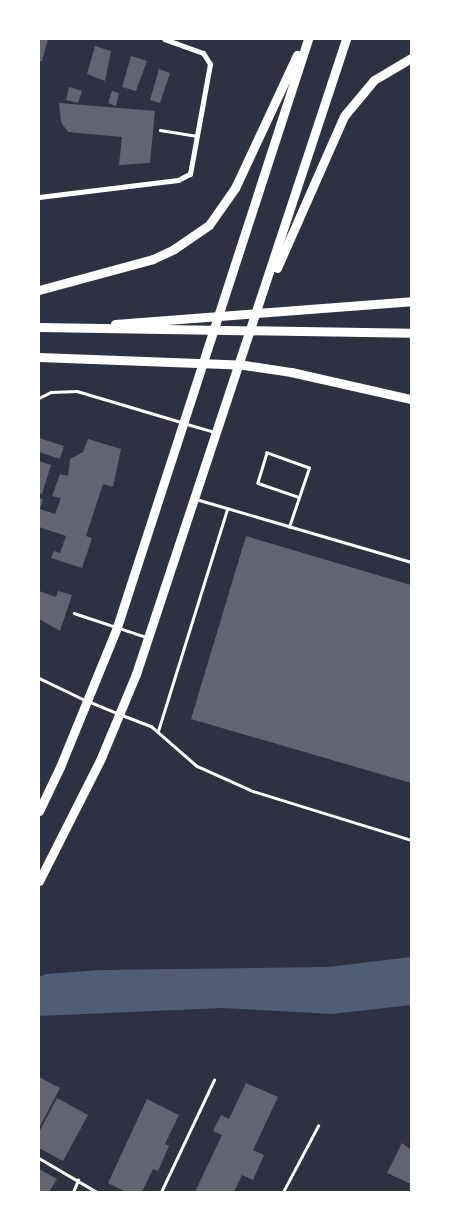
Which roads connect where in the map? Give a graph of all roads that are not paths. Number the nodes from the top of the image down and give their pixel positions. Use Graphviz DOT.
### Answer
graph roads {
  1 [pos="164,39"];
  2 [pos="306,39"];
  3 [pos="346,39"];
  4 [pos="411,58"];
  5 [pos="160,130"];
  6 [pos="198,136"];
  7 [pos="39,197"];
  8 [pos="39,290"];
  9 [pos="411,301"];
  10 [pos="255,322"];
  11 [pos="39,327"];
  12 [pos="76,328"];
  13 [pos="411,333"];
  14 [pos="39,357"];
  15 [pos="39,398"];
  16 [pos="411,398"];
  17 [pos="185,423"];
  18 [pos="216,432"];
  19 [pos="299,497"];
  20 [pos="194,499"];
  21 [pos="227,509"];
  22 [pos="289,527"];
  23 [pos="411,562"];
  24 [pos="74,613"];
  25 [pos="117,628"];
  26 [pos="148,637"];
  27 [pos="39,678"];
  28 [pos="88,701"];
  29 [pos="120,714"];
  30 [pos="158,731"];
  31 [pos="39,811"];
  32 [pos="411,840"];
  33 [pos="39,881"];
  34 [pos="214,1080"];
  35 [pos="318,1126"];
  36 [pos="39,1158"];
  37 [pos="78,1180"];
  38 [pos="72,1192"];
  39 [pos="97,1192"];
  40 [pos="161,1192"];
  41 [pos="283,1192"];
  1 -- 6 [label="street"];
  2 -- 8 [label="main road"];
  2 -- 17 [label="main road"];
  3 -- 10 [label="main road"];
  4 -- 10 [label="main road"];
  5 -- 6 [label="lane"];
  6 -- 7 [label="street"];
  9 -- 12 [label="main road"];
  10 -- 18 [label="main road"];
  11 -- 12 [label="main road"];
  12 -- 13 [label="main road"];
  14 -- 16 [label="main road"];
  15 -- 17 [label="lane"];
  17 -- 18 [label="lane"];
  17 -- 25 [label="main road"];
  18 -- 20 [label="main road"];
  19 -- 19 [label="lane"];
  19 -- 22 [label="lane"];
  20 -- 21 [label="lane"];
  20 -- 26 [label="main road"];
  21 -- 22 [label="lane"];
  21 -- 30 [label="lane"];
  22 -- 23 [label="lane"];
  24 -- 25 [label="lane"];
  25 -- 26 [label="lane"];
  25 -- 28 [label="main road"];
  26 -- 29 [label="main road"];
  27 -- 28 [label="lane"];
  28 -- 29 [label="lane"];
  28 -- 31 [label="main road"];
  29 -- 30 [label="lane"];
  29 -- 33 [label="main road"];
  30 -- 32 [label="lane"];
  34 -- 40 [label="lane"];
  35 -- 41 [label="lane"];
  36 -- 37 [label="lane"];
  37 -- 38 [label="lane"];
  37 -- 39 [label="lane"];
}
